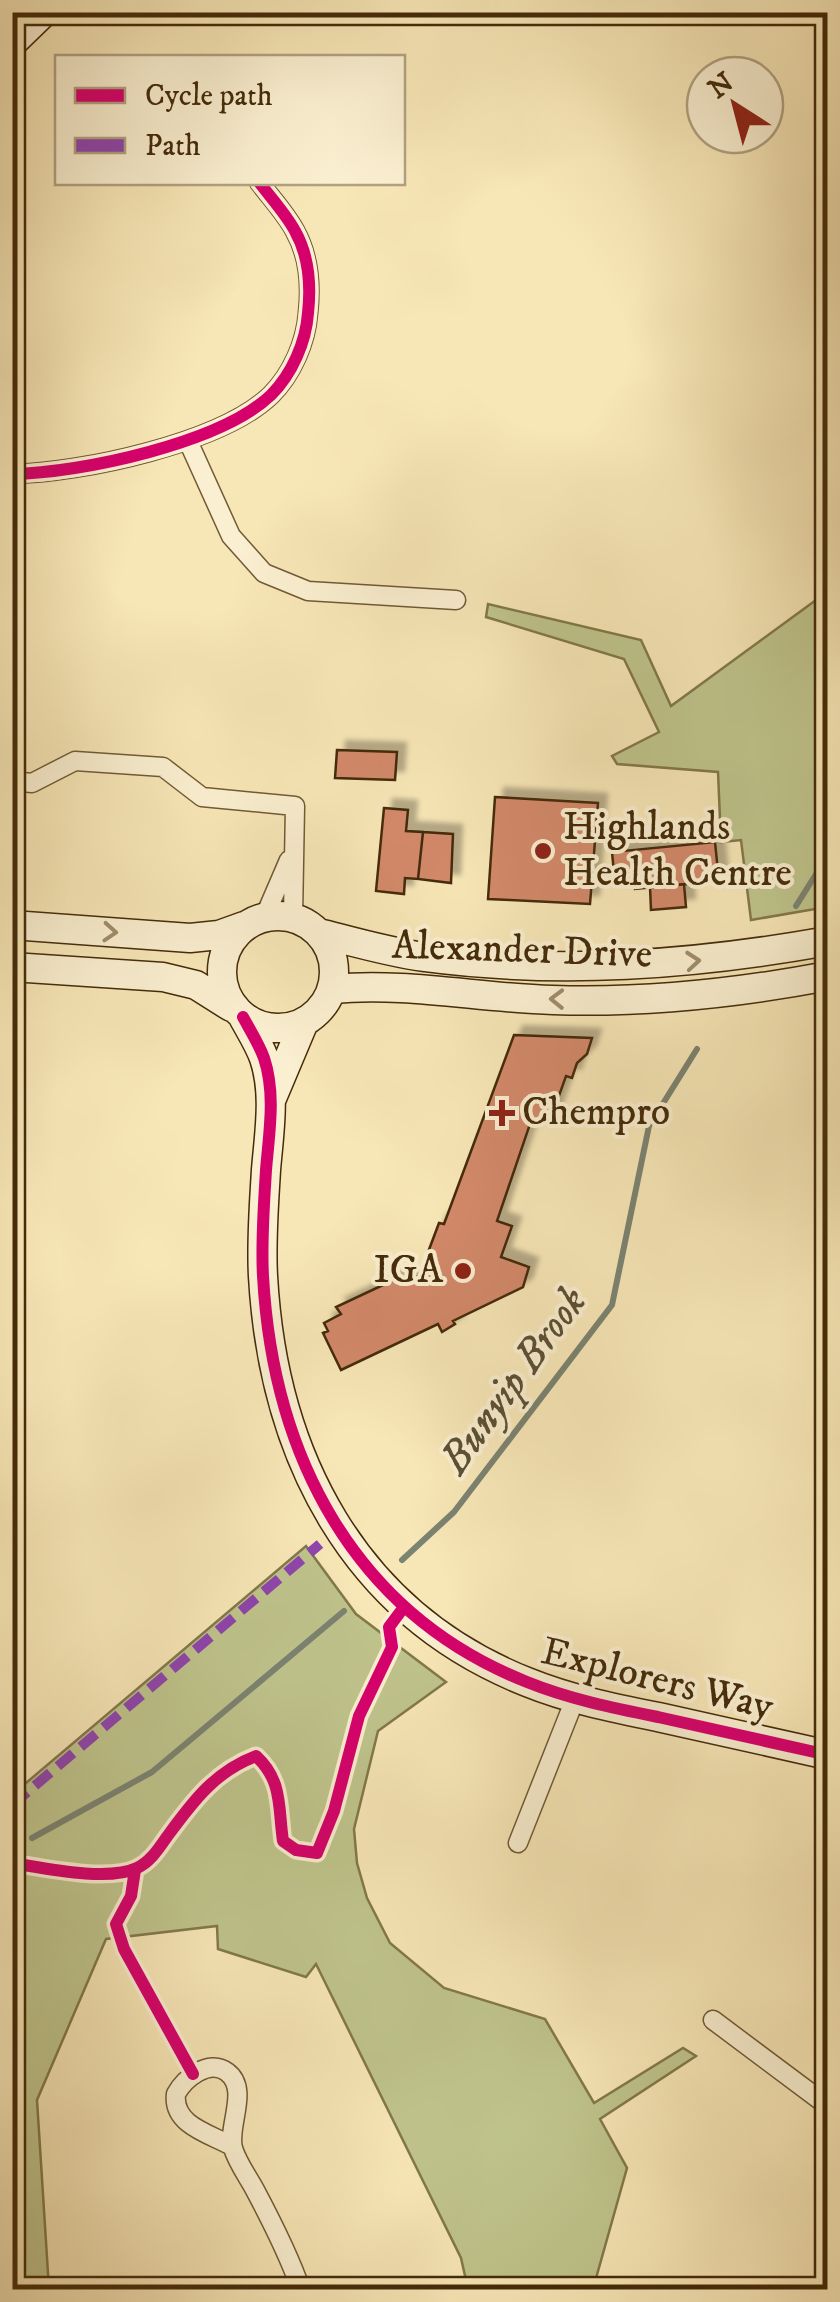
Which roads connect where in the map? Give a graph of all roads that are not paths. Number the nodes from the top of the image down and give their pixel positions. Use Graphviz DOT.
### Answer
graph roads {
  1 [pos="44,12"];
  2 [pos="12,43"];
  3 [pos="261,185"];
  4 [pos="188,441"];
  5 [pos="12,474"];
  6 [pos="456,600"];
  7 [pos="12,781"];
  8 [pos="294,850"];
  9 [pos="293,918"];
  10 [pos="255,921"];
  11 [pos="12,925"];
  12 [pos="319,933"];
  13 [pos="828,942"];
  14 [pos="12,968"];
  15 [pos="828,976"];
  16 [pos="332,989"];
  17 [pos="237,1012"];
  18 [pos="304,1022"];
  19 [pos="272,1098"];
  20 [pos="575,1700"];
  21 [pos="828,1756"];
  22 [pos="518,1843"];
  23 [pos="713,2020"];
  24 [pos="828,2106"];
  25 [pos="232,2146"];
  26 [pos="302,2290"];
  1 -- 2 [label="main road"];
  3 -- 4 [label="street"];
  4 -- 5 [label="street"];
  4 -- 6 [label="street"];
  7 -- 8 [label="street"];
  8 -- 9 [label="street"];
  8 -- 10 [label="street"];
  9 -- 10 [label="main road"];
  9 -- 12 [label="main road"];
  11 -- 10 [label="main road, one-way"];
  10 -- 17 [label="main road"];
  12 -- 13 [label="main road, Alexander Drive, one-way"];
  12 -- 16 [label="main road"];
  14 -- 17 [label="main road"];
  15 -- 16 [label="main road, Alexander Drive, one-way"];
  16 -- 18 [label="main road"];
  17 -- 18 [label="main road"];
  17 -- 19 [label="main road, Explorers Way"];
  18 -- 19 [label="main road, Explorers Way"];
  19 -- 20 [label="main road, Explorers Way"];
  20 -- 21 [label="main road, Explorers Way"];
  20 -- 22 [label="street"];
  23 -- 24 [label="street"];
  25 -- 25 [label="street"];
  25 -- 26 [label="street"];
}
